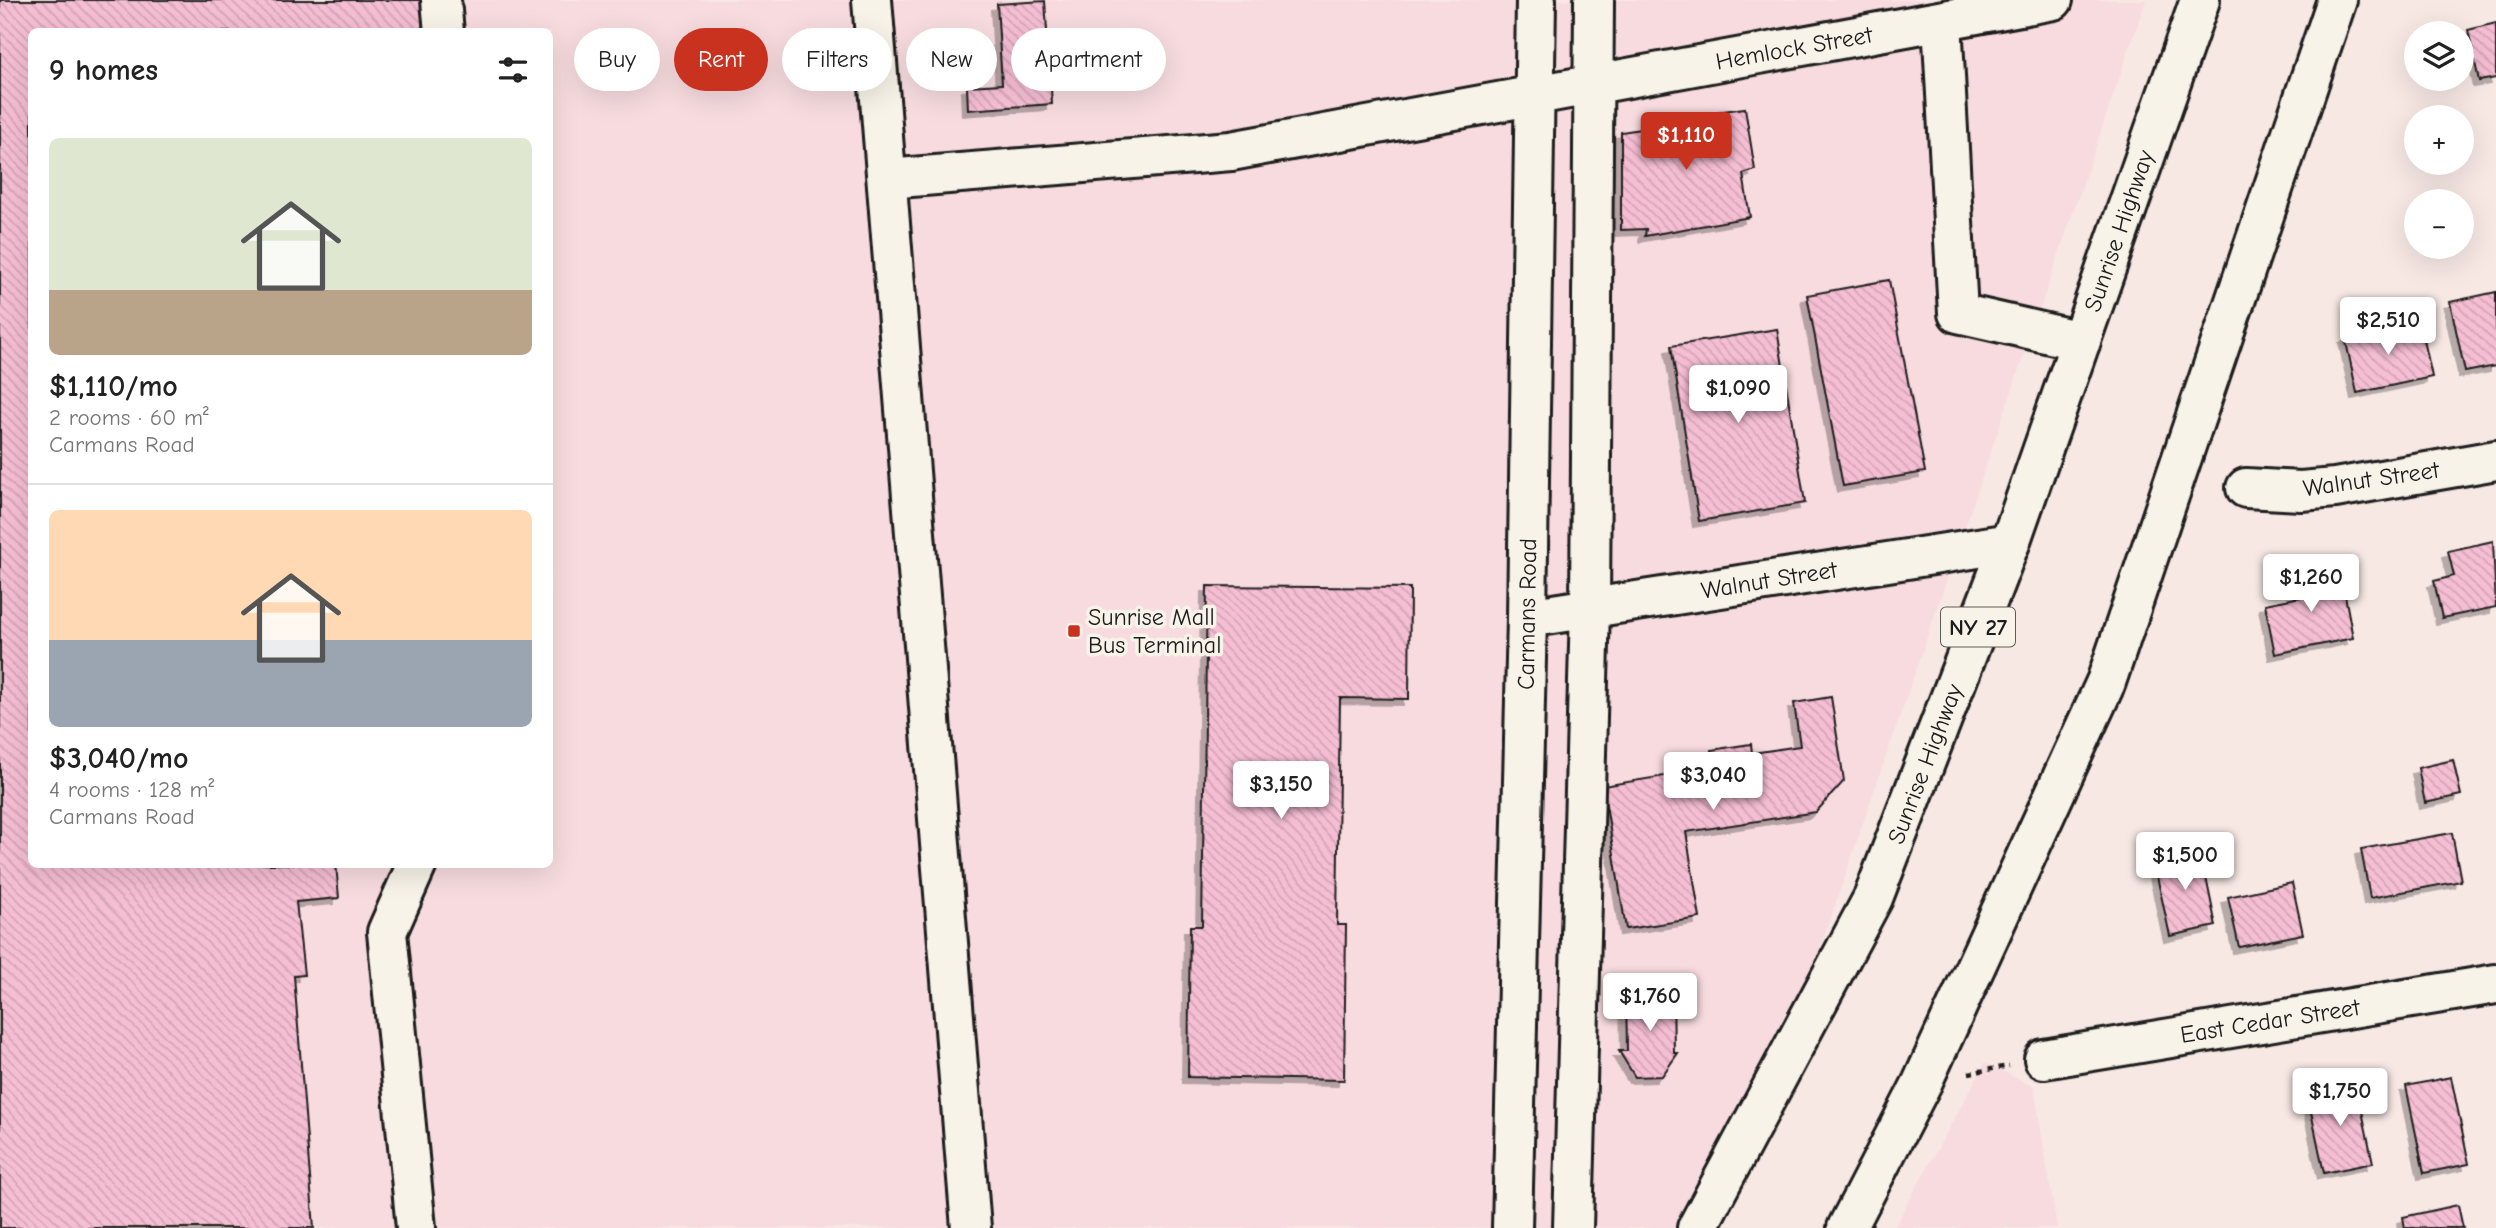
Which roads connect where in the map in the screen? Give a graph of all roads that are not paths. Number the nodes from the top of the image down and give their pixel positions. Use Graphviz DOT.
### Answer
graph roads {
  1 [pos="441,0"];
  2 [pos="872,0"];
  3 [pos="1536,0"];
  4 [pos="1594,0"];
  5 [pos="2053,0"];
  6 [pos="2200,0"];
  7 [pos="2337,0"];
  8 [pos="1942,21"];
  9 [pos="444,28"];
  10 [pos="1592,85"];
  11 [pos="1535,95"];
  12 [pos="887,179"];
  13 [pos="2081,341"];
  14 [pos="2496,460"];
  15 [pos="2246,488"];
  16 [pos="2010,543"];
  17 [pos="1590,608"];
  18 [pos="1527,618"];
  19 [pos="415,868"];
  20 [pos="2496,984"];
  21 [pos="2044,1059"];
  22 [pos="416,1228"];
  23 [pos="971,1228"];
  24 [pos="1511,1228"];
  25 [pos="1573,1228"];
  26 [pos="1697,1228"];
  27 [pos="1847,1228"];
  1 -- 9 [label="main road"];
  2 -- 12 [label="main road"];
  3 -- 11 [label="main road, Carmans Road"];
  4 -- 10 [label="main road"];
  5 -- 8 [label="main road, Hemlock Street"];
  6 -- 13 [label="main road, Sunrise Highway / NY 27"];
  7 -- 27 [label="main road"];
  8 -- 10 [label="main road, Hemlock Street"];
  8 -- 13 [label="main road"];
  10 -- 11 [label="main road, Hemlock Street"];
  10 -- 17 [label="main road"];
  11 -- 12 [label="main road, Hemlock Street"];
  11 -- 18 [label="main road, Carmans Road"];
  12 -- 23 [label="main road"];
  13 -- 16 [label="main road, Sunrise Highway / NY 27"];
  14 -- 15 [label="main road, Walnut Street"];
  16 -- 17 [label="main road, Walnut Street"];
  16 -- 26 [label="main road, Sunrise Highway / NY 27"];
  17 -- 18 [label="main road, Walnut Street"];
  17 -- 25 [label="main road"];
  18 -- 24 [label="main road, Carmans Road"];
  19 -- 22 [label="main road"];
  20 -- 21 [label="main road, East Cedar Street"];
}
